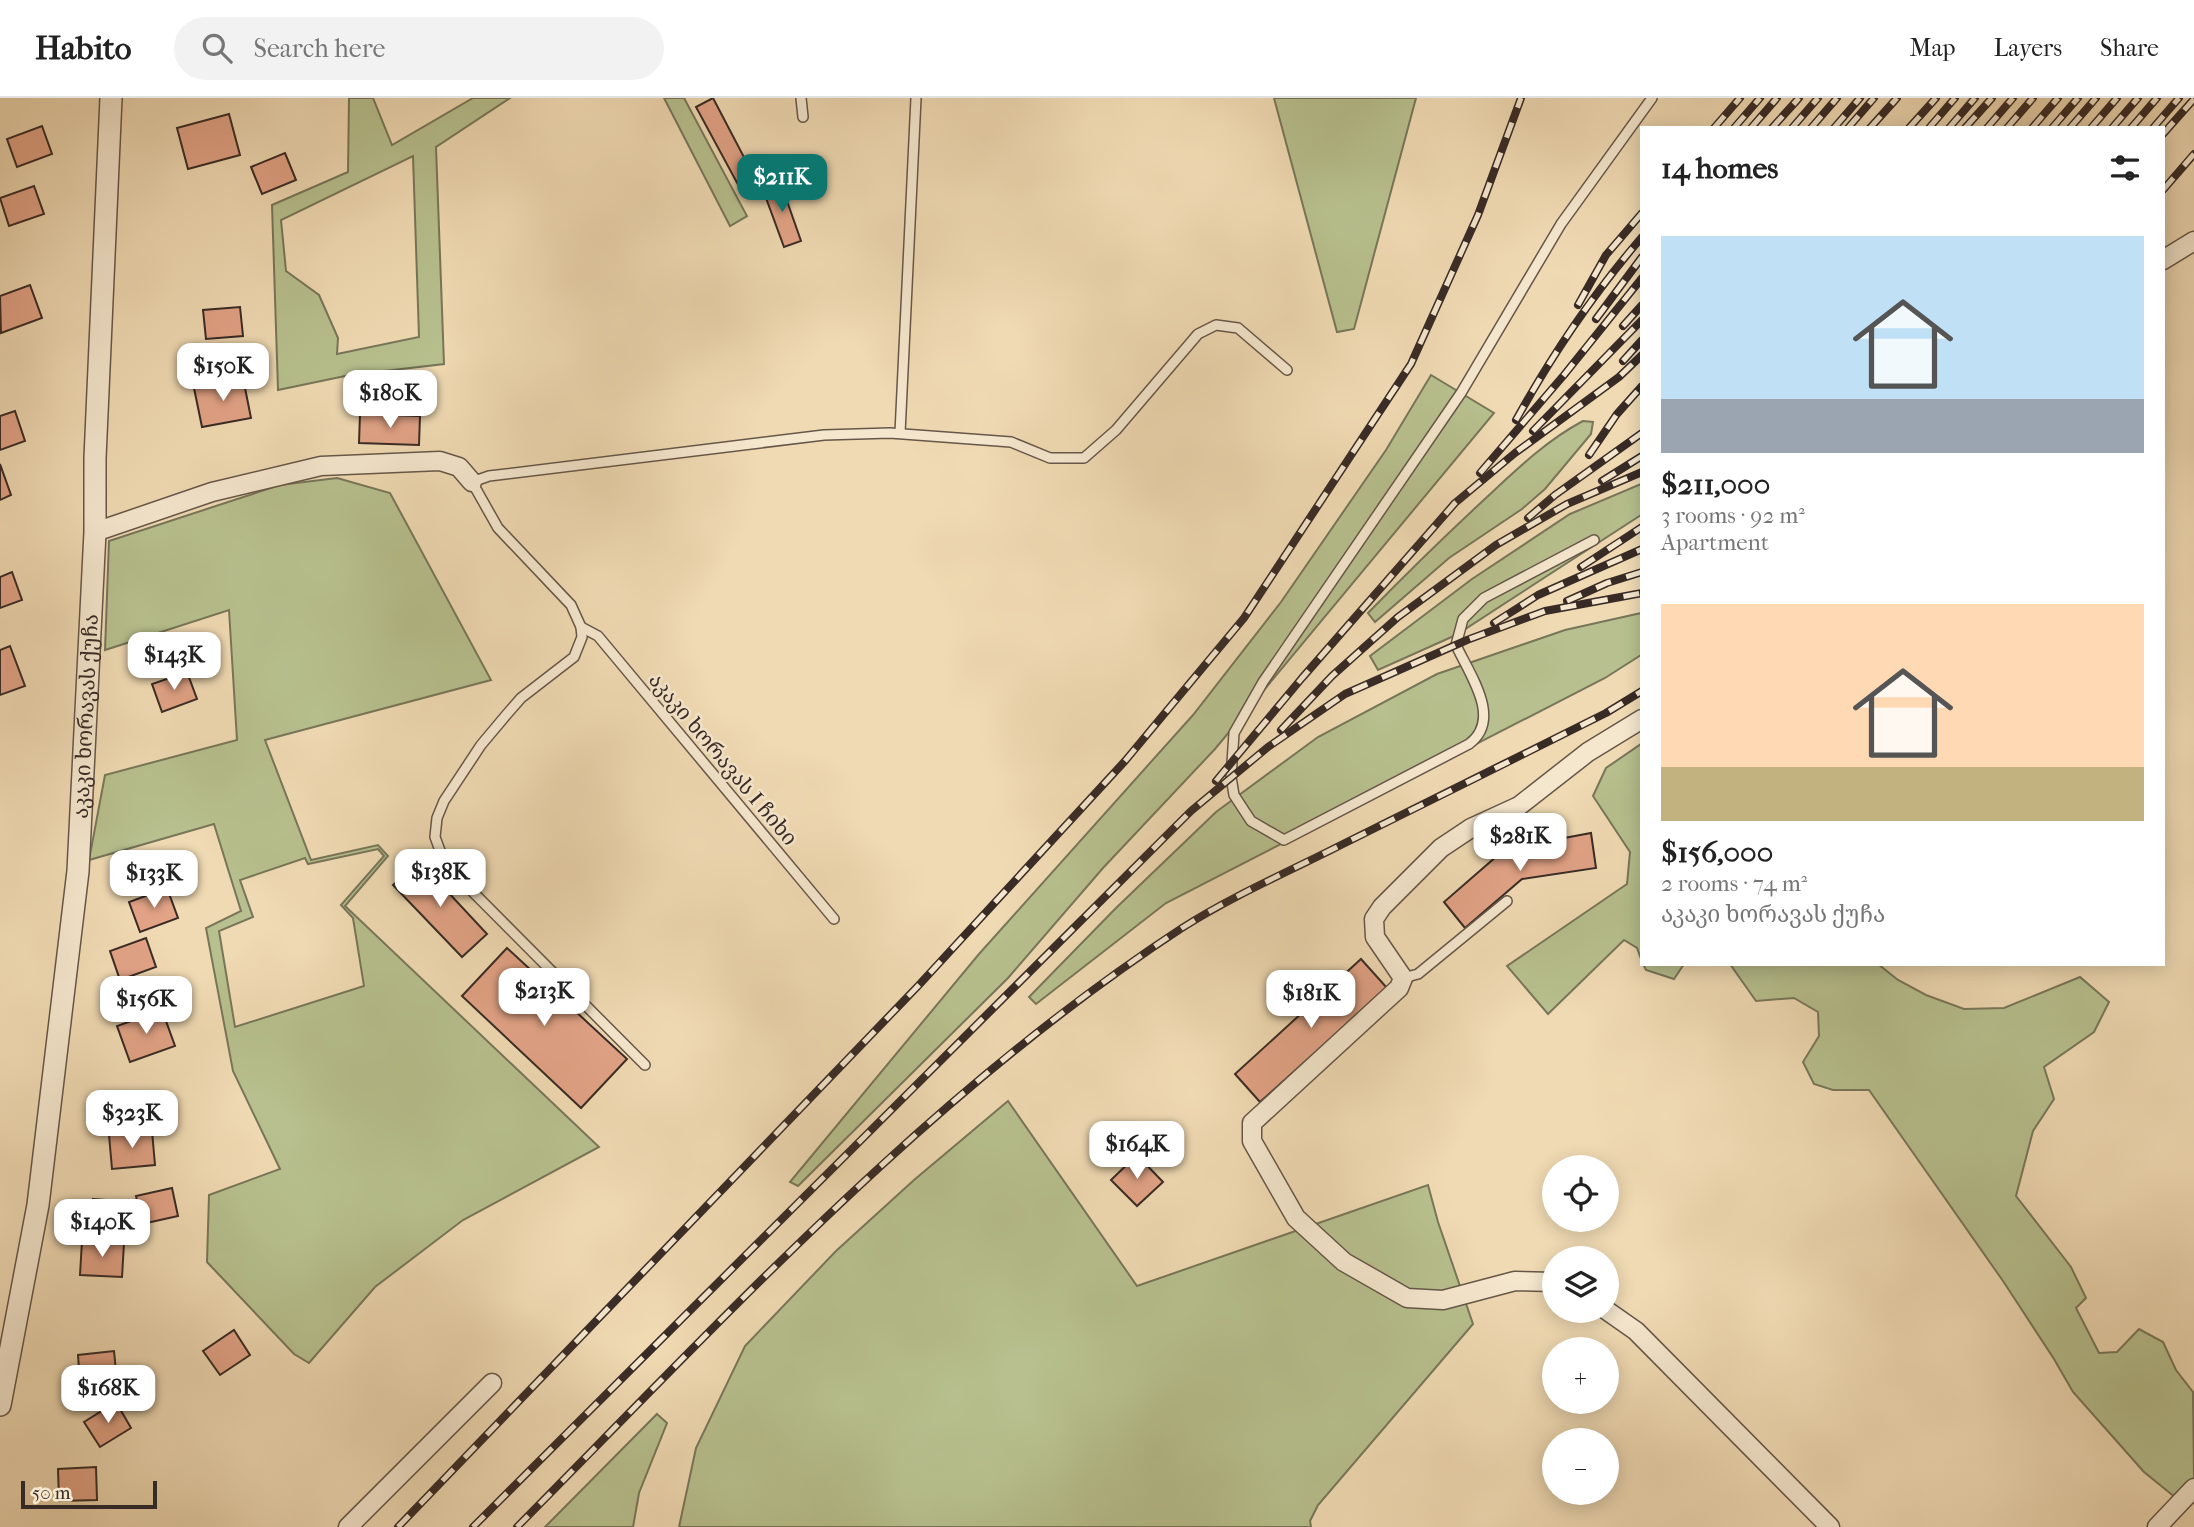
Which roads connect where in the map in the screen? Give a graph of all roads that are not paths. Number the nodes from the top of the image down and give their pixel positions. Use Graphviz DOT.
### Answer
graph roads {
  1 [pos="111,98"];
  2 [pos="801,98"];
  3 [pos="916,98"];
  4 [pos="1643,98"];
  5 [pos="1652,98"];
  6 [pos="803,117"];
  7 [pos="1636,118"];
  8 [pos="2194,241"];
  9 [pos="2165,259"];
  10 [pos="1287,370"];
  11 [pos="900,433"];
  12 [pos="472,482"];
  13 [pos="95,532"];
  14 [pos="1594,540"];
  15 [pos="581,627"];
  16 [pos="1640,720"];
  17 [pos="1507,901"];
  18 [pos="834,919"];
  19 [pos="1403,978"];
  20 [pos="645,1065"];
  21 [pos="1542,1282"];
  22 [pos="1619,1319"];
  23 [pos="4,1378"];
  24 [pos="492,1383"];
  25 [pos="0,1405"];
  26 [pos="2194,1488"];
  27 [pos="348,1527"];
  28 [pos="1830,1527"];
  29 [pos="2157,1527"];
  1 -- 13 [label="street, აკაკი ხორავას ქუჩა"];
  2 -- 6 [label="lane"];
  3 -- 11 [label="lane"];
  4 -- 7 [label="lane"];
  5 -- 7 [label="lane"];
  7 -- 14 [label="lane"];
  8 -- 9 [label="street"];
  10 -- 11 [label="lane"];
  11 -- 12 [label="lane"];
  12 -- 13 [label="street"];
  12 -- 15 [label="lane"];
  13 -- 23 [label="street, აკაკი ხორავას ქუჩა"];
  15 -- 18 [label="lane, აკაკი ხორავას I ჩიხი"];
  15 -- 20 [label="lane"];
  16 -- 19 [label="street"];
  17 -- 19 [label="lane"];
  19 -- 21 [label="street"];
  22 -- 28 [label="street"];
  23 -- 25 [label="street, აკაკი ხორავას ქუჩა"];
  24 -- 27 [label="street"];
  26 -- 29 [label="street"];
}
